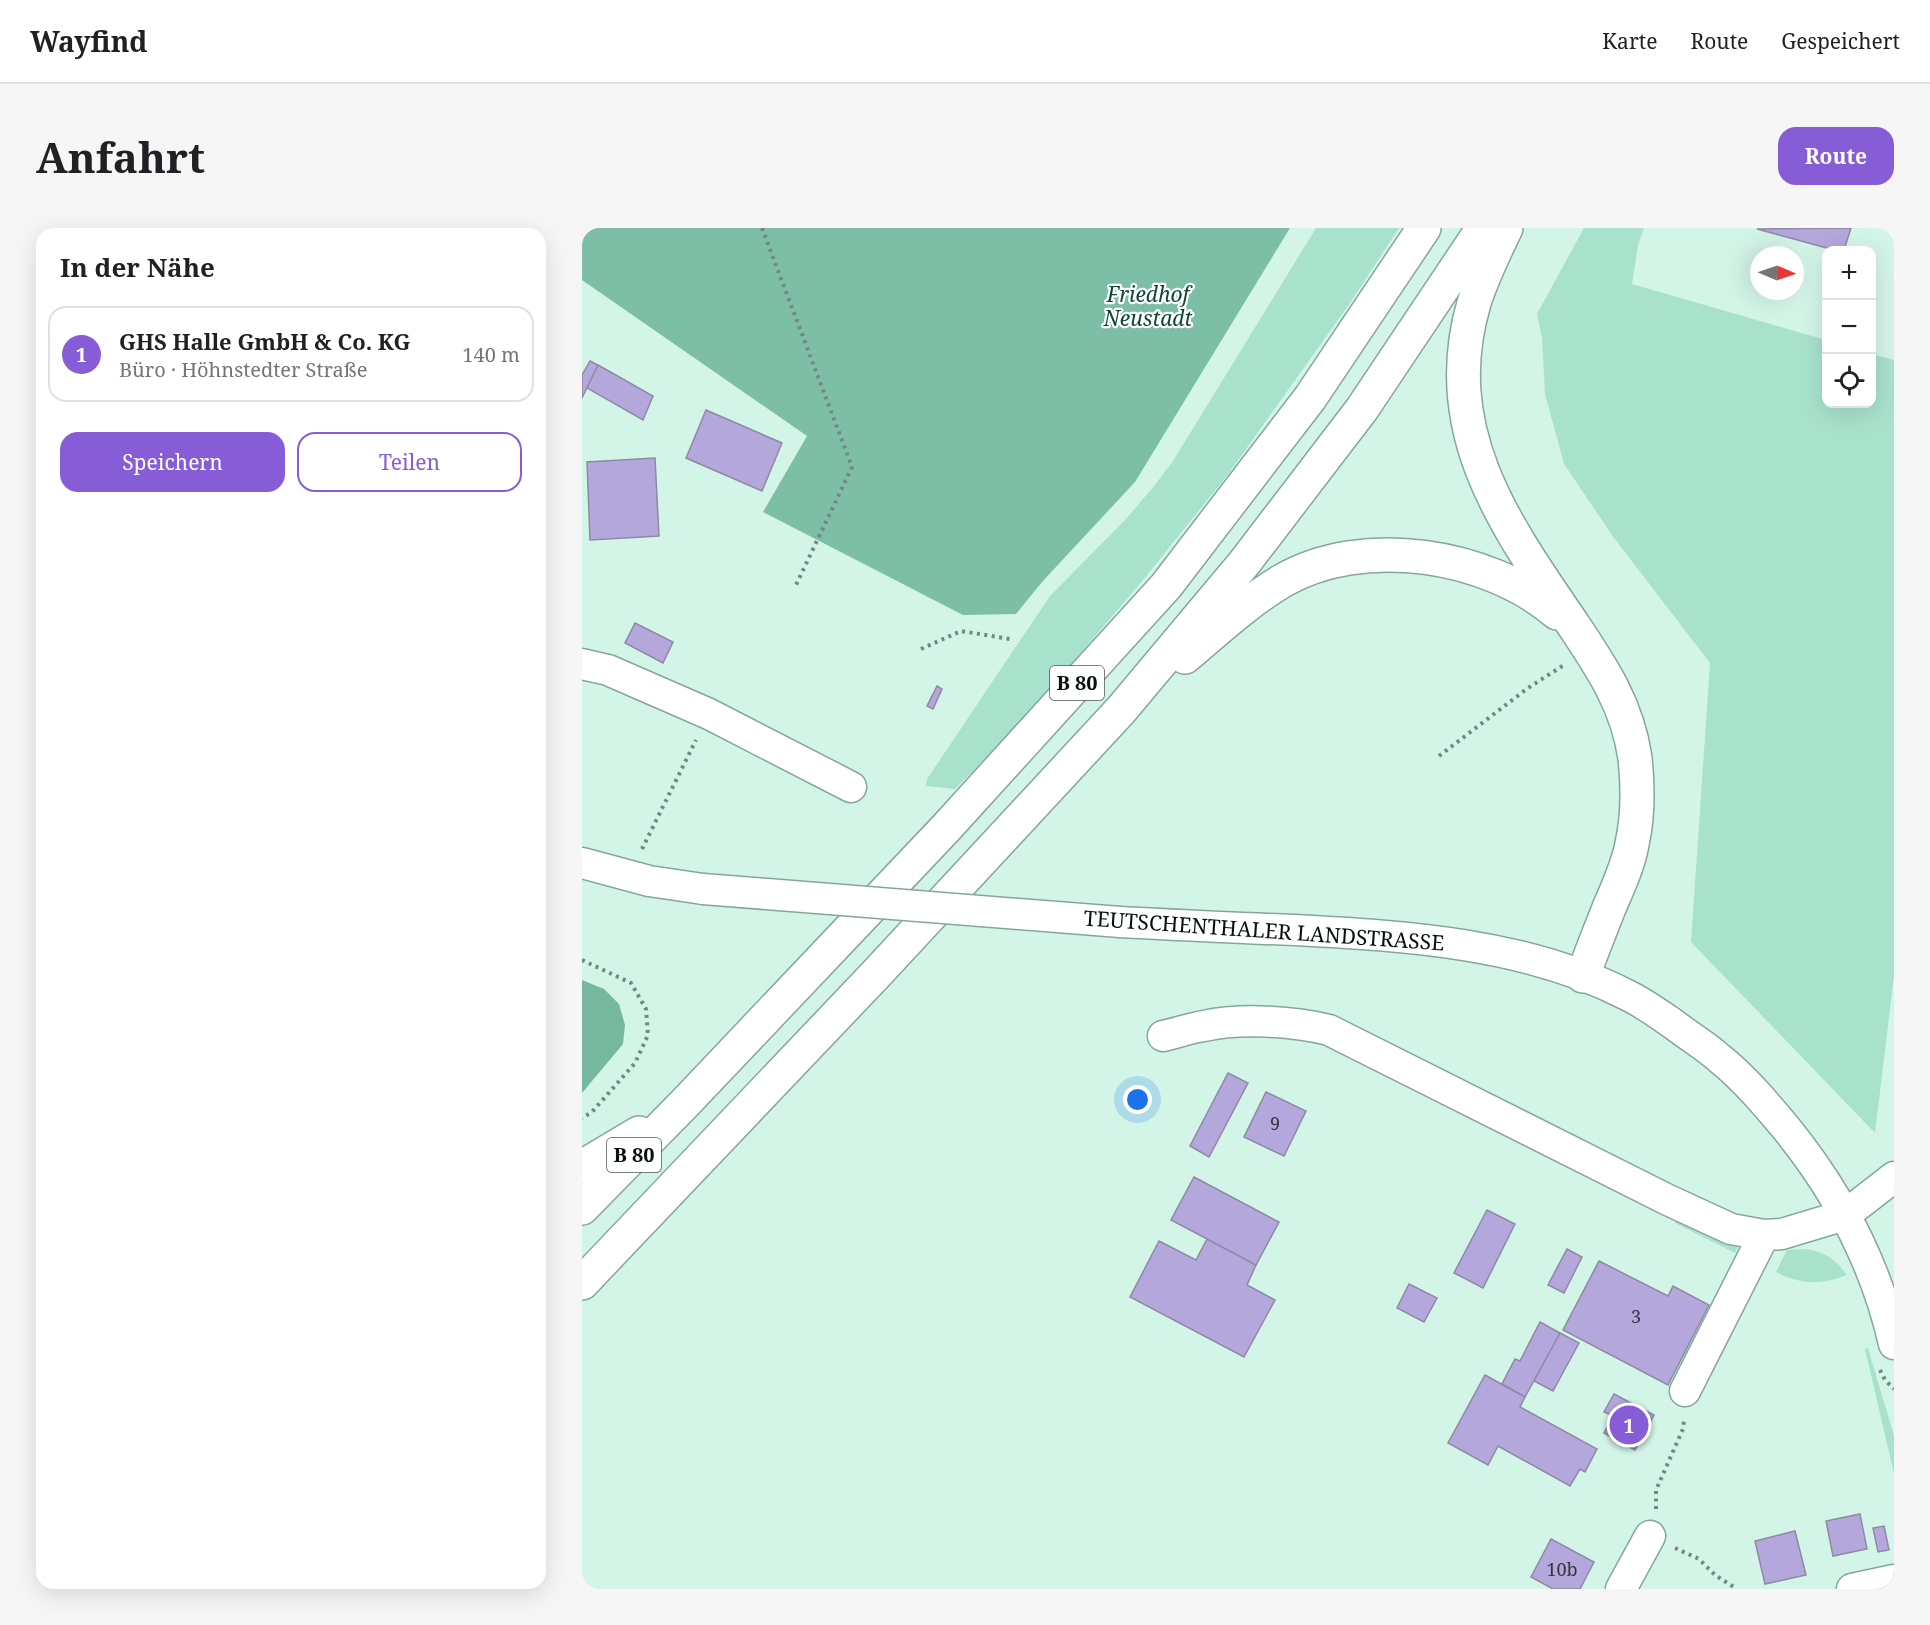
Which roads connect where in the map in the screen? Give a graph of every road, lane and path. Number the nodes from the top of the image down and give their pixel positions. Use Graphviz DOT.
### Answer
graph roads {
  1 [pos="762,228"];
  2 [pos="1425,228"];
  3 [pos="1483,228"];
  4 [pos="1506,228"];
  5 [pos="796,585"];
  6 [pos="1583,638"];
  7 [pos="1011,639"];
  8 [pos="921,649"];
  9 [pos="582,664"];
  10 [pos="1121,710"];
  11 [pos="709,714"];
  12 [pos="1439,756"];
  13 [pos="850,787"];
  14 [pos="640,852"];
  15 [pos="582,862"];
  16 [pos="582,960"];
  17 [pos="1583,976"];
  18 [pos="1163,1036"];
  19 [pos="686,1102"];
  20 [pos="582,1118"];
  21 [pos="582,1167"];
  22 [pos="1894,1177"];
  23 [pos="582,1208"];
  24 [pos="1845,1215"];
  25 [pos="1764,1235"];
  26 [pos="582,1283"];
  27 [pos="1894,1344"];
  28 [pos="1685,1391"];
  29 [pos="1650,1536"];
  30 [pos="1894,1580"];
  31 [pos="1621,1589"];
  32 [pos="1735,1589"];
  33 [pos="1852,1589"];
  1 -- 5 [label="path"];
  2 -- 19 [label="highway, B 80"];
  3 -- 10 [label="highway, B 80"];
  4 -- 6 [label="highway"];
  6 -- 10 [label="highway"];
  6 -- 12 [label="path"];
  6 -- 17 [label="highway"];
  7 -- 8 [label="path"];
  9 -- 11 [label="street"];
  10 -- 26 [label="highway, B 80"];
  11 -- 13 [label="street"];
  11 -- 14 [label="path"];
  15 -- 17 [label="street, TEUTSCHENTHALER LANDSTRASSE, bridge"];
  16 -- 20 [label="path"];
  17 -- 24 [label="street, TEUTSCHENTHALER LANDSTRASSE"];
  18 -- 25 [label="street"];
  19 -- 21 [label="highway"];
  19 -- 23 [label="highway, B 80"];
  22 -- 24 [label="street"];
  24 -- 25 [label="street"];
  24 -- 27 [label="street, TEUTSCHENTHALER LANDSTRASSE"];
  25 -- 28 [label="street"];
  28 -- 29 [label="path"];
  29 -- 31 [label="street"];
  29 -- 32 [label="path"];
  30 -- 33 [label="street"];
}
